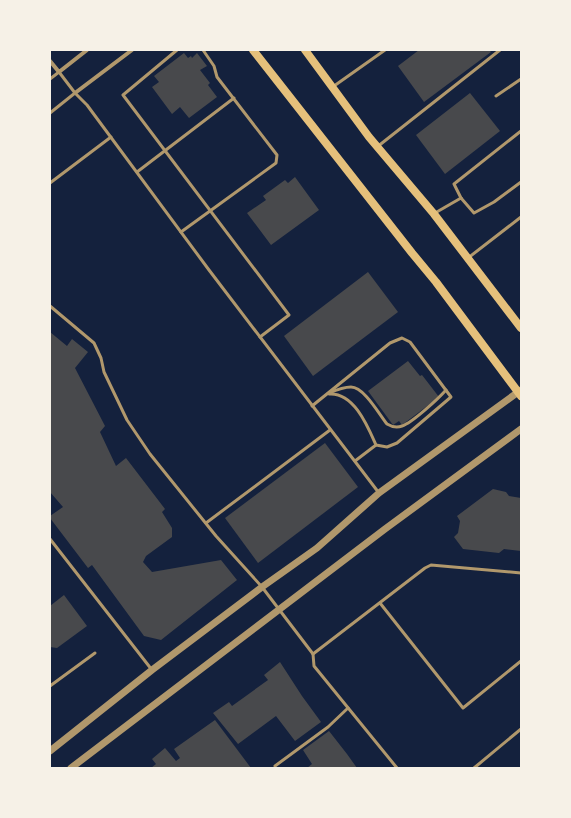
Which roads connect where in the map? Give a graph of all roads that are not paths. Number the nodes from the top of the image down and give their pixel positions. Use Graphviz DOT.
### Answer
graph roads {
  1 [pos="87,50"];
  2 [pos="132,50"];
  3 [pos="177,50"];
  4 [pos="203,50"];
  5 [pos="253,50"];
  6 [pos="305,50"];
  7 [pos="385,50"];
  8 [pos="500,50"];
  9 [pos="50,61"];
  10 [pos="59,72"];
  11 [pos="50,79"];
  12 [pos="521,79"];
  13 [pos="332,88"];
  14 [pos="75,93"];
  15 [pos="496,96"];
  16 [pos="234,98"];
  17 [pos="50,113"];
  18 [pos="521,131"];
  19 [pos="111,136"];
  20 [pos="377,147"];
  21 [pos="165,150"];
  22 [pos="137,172"];
  23 [pos="521,182"];
  24 [pos="50,183"];
  25 [pos="460,198"];
  26 [pos="210,210"];
  27 [pos="434,214"];
  28 [pos="521,217"];
  29 [pos="181,232"];
  30 [pos="468,258"];
  31 [pos="50,306"];
  32 [pos="521,328"];
  33 [pos="260,337"];
  34 [pos="446,390"];
  35 [pos="520,393"];
  36 [pos="326,394"];
  37 [pos="312,406"];
  38 [pos="521,429"];
  39 [pos="330,430"];
  40 [pos="376,446"];
  41 [pos="355,461"];
  42 [pos="379,493"];
  43 [pos="206,523"];
  44 [pos="50,539"];
  45 [pos="521,573"];
  46 [pos="262,587"];
  47 [pos="380,603"];
  48 [pos="279,610"];
  49 [pos="95,653"];
  50 [pos="313,654"];
  51 [pos="521,660"];
  52 [pos="152,670"];
  53 [pos="50,686"];
  54 [pos="348,708"];
  55 [pos="521,729"];
  56 [pos="50,751"];
  57 [pos="275,766"];
  58 [pos="71,768"];
  59 [pos="396,768"];
  60 [pos="474,768"];
  1 -- 10 [label="street"];
  2 -- 14 [label="street"];
  3 -- 21 [label="lane"];
  4 -- 16 [label="lane"];
  5 -- 35 [label="main road"];
  6 -- 13 [label="main road"];
  7 -- 13 [label="lane"];
  8 -- 20 [label="lane"];
  9 -- 10 [label="street"];
  10 -- 11 [label="lane"];
  10 -- 14 [label="lane"];
  12 -- 15 [label="lane"];
  13 -- 20 [label="main road"];
  14 -- 17 [label="lane"];
  14 -- 19 [label="lane"];
  16 -- 21 [label="lane"];
  16 -- 26 [label="lane"];
  18 -- 25 [label="lane"];
  19 -- 22 [label="lane"];
  19 -- 24 [label="lane"];
  20 -- 27 [label="main road"];
  21 -- 22 [label="lane"];
  21 -- 26 [label="lane"];
  22 -- 29 [label="lane"];
  23 -- 25 [label="lane"];
  25 -- 27 [label="lane"];
  26 -- 29 [label="lane"];
  26 -- 33 [label="lane"];
  27 -- 30 [label="main road"];
  28 -- 30 [label="lane"];
  29 -- 33 [label="lane"];
  30 -- 32 [label="main road"];
  31 -- 43 [label="lane"];
  33 -- 37 [label="lane"];
  34 -- 36 [label="lane"];
  34 -- 36 [label="lane"];
  34 -- 40 [label="lane"];
  35 -- 42 [label="street"];
  36 -- 37 [label="lane"];
  36 -- 40 [label="lane"];
  37 -- 39 [label="lane"];
  38 -- 48 [label="street"];
  39 -- 41 [label="lane"];
  39 -- 43 [label="lane"];
  40 -- 41 [label="lane"];
  41 -- 42 [label="lane"];
  42 -- 46 [label="street"];
  43 -- 46 [label="lane"];
  44 -- 52 [label="lane"];
  45 -- 47 [label="lane"];
  46 -- 48 [label="lane"];
  46 -- 52 [label="street"];
  47 -- 50 [label="lane"];
  47 -- 51 [label="lane"];
  48 -- 50 [label="lane"];
  48 -- 58 [label="street"];
  49 -- 53 [label="lane"];
  50 -- 54 [label="lane"];
  52 -- 56 [label="street"];
  54 -- 57 [label="lane"];
  54 -- 59 [label="lane"];
  55 -- 60 [label="lane"];
}
